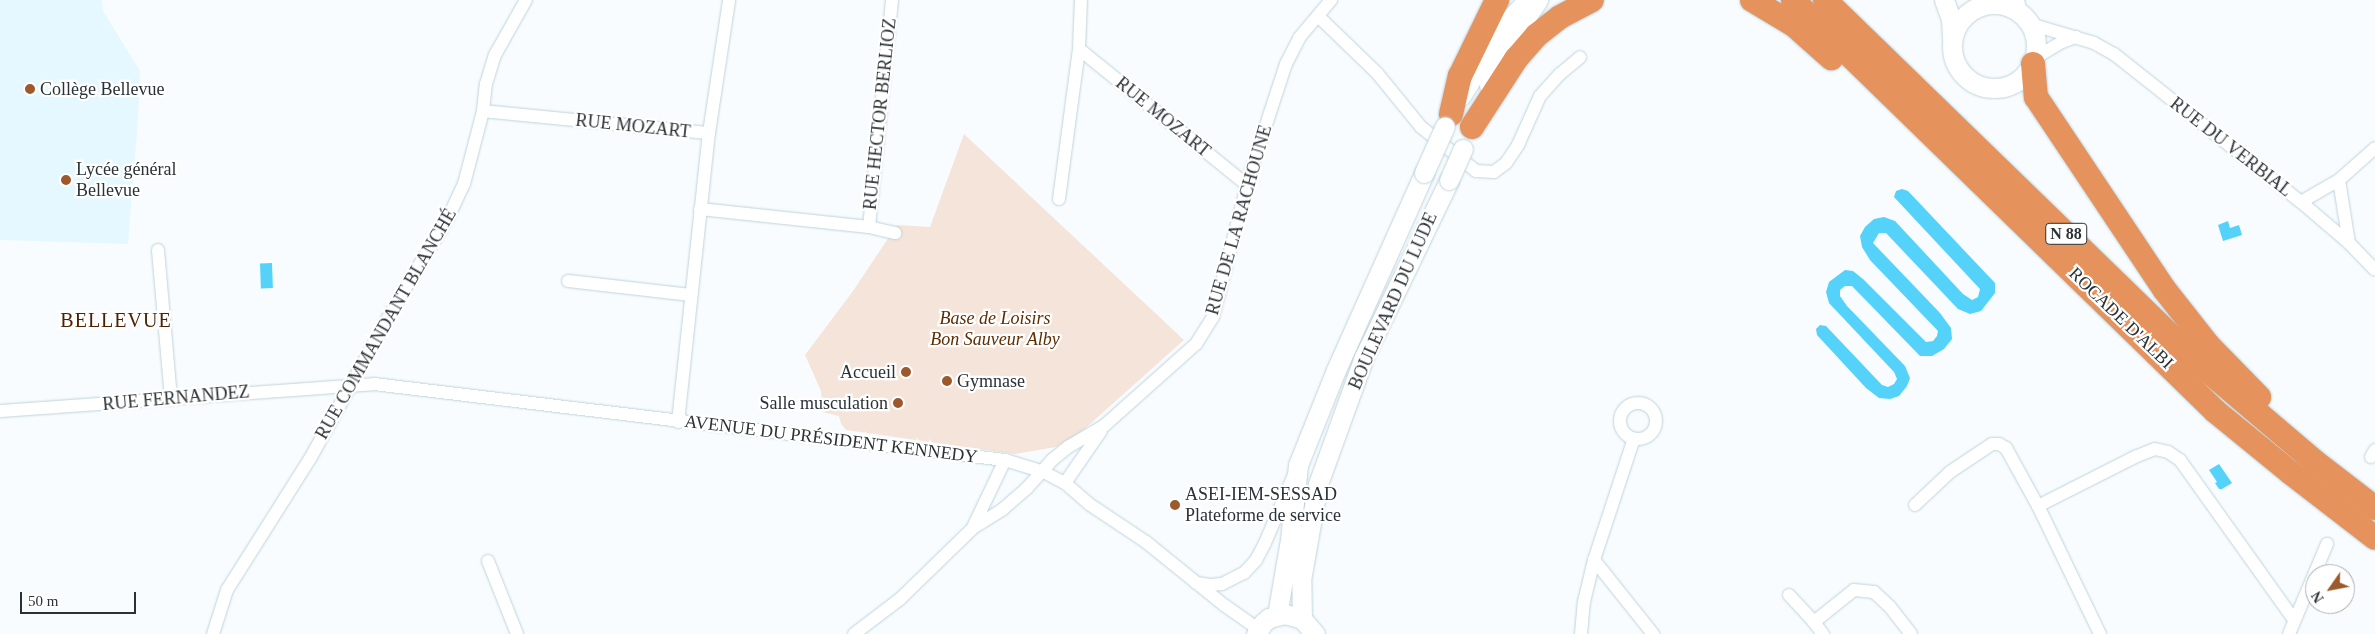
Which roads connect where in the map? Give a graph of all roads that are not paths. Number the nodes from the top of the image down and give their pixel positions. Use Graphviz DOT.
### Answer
graph roads {
  1 [pos="526,0"];
  2 [pos="729,0"];
  3 [pos="892,0"];
  4 [pos="1081,0"];
  5 [pos="1331,0"];
  6 [pos="1497,0"];
  7 [pos="1530,0"];
  8 [pos="1538,0"];
  9 [pos="1592,0"];
  10 [pos="1752,0"];
  11 [pos="1793,0"];
  12 [pos="1825,0"];
  13 [pos="1944,0"];
  14 [pos="1985,2"];
  15 [pos="2023,13"];
  16 [pos="1318,16"];
  17 [pos="1952,37"];
  18 [pos="2076,37"];
  19 [pos="1079,49"];
  20 [pos="1580,57"];
  21 [pos="2034,61"];
  22 [pos="484,111"];
  23 [pos="1448,120"];
  24 [pos="1472,127"];
  25 [pos="709,133"];
  26 [pos="2375,148"];
  27 [pos="2339,180"];
  28 [pos="1247,185"];
  29 [pos="1059,199"];
  30 [pos="2302,202"];
  31 [pos="700,209"];
  32 [pos="868,227"];
  33 [pos="894,233"];
  34 [pos="2349,243"];
  35 [pos="158,250"];
  36 [pos="2375,270"];
  37 [pos="568,281"];
  38 [pos="691,295"];
  39 [pos="352,385"];
  40 [pos="171,399"];
  41 [pos="2216,410"];
  42 [pos="0,411"];
  43 [pos="678,422"];
  44 [pos="1106,425"];
  45 [pos="1634,438"];
  46 [pos="1005,460"];
  47 [pos="2314,461"];
  48 [pos="1298,466"];
  49 [pos="1042,471"];
  50 [pos="1065,483"];
  51 [pos="1915,505"];
  52 [pos="2038,506"];
  53 [pos="2375,508"];
  54 [pos="973,528"];
  55 [pos="2375,538"];
  56 [pos="2327,544"];
  57 [pos="1594,560"];
  58 [pos="488,561"];
  59 [pos="1195,582"];
  60 [pos="1790,595"];
  61 [pos="1277,615"];
  62 [pos="1302,619"];
  63 [pos="2294,620"];
  64 [pos="1814,622"];
  65 [pos="1257,632"];
  66 [pos="213,634"];
  67 [pos="517,634"];
  68 [pos="854,634"];
  69 [pos="1315,634"];
  70 [pos="1581,634"];
  71 [pos="1653,634"];
  72 [pos="1823,634"];
  73 [pos="1911,634"];
  74 [pos="2100,634"];
  75 [pos="2289,634"];
  1 -- 22 [label="street, RUE COMMANDANT BLANCHÉ"];
  2 -- 25 [label="street, RUE MOZART"];
  3 -- 32 [label="street, RUE HECTOR BERLIOZ"];
  4 -- 19 [label="street"];
  5 -- 16 [label="street, RUE DE LA RACHOUNE"];
  6 -- 23 [label="highway"];
  7 -- 23 [label="main road"];
  8 -- 24 [label="main road, BOULEVARD DU LUDE"];
  9 -- 24 [label="highway"];
  10 -- 41 [label="highway"];
  11 -- 41 [label="highway, ROCADE D'ALBI / N 88"];
  12 -- 47 [label="highway, ROCADE D'ALBI / N 88"];
  13 -- 17 [label="main road"];
  14 -- 15 [label="main road"];
  14 -- 17 [label="main road"];
  15 -- 18 [label="street, RUE DU VERBIAL"];
  15 -- 21 [label="main road"];
  16 -- 20 [label="street"];
  16 -- 28 [label="street, RUE DE LA RACHOUNE"];
  17 -- 21 [label="main road"];
  18 -- 21 [label="street"];
  18 -- 30 [label="street, RUE DU VERBIAL"];
  19 -- 28 [label="street, RUE MOZART"];
  19 -- 29 [label="street"];
  21 -- 47 [label="highway"];
  22 -- 25 [label="street, RUE MOZART"];
  22 -- 39 [label="street, RUE COMMANDANT BLANCHÉ"];
  23 -- 48 [label="main road, BOULEVARD DU LUDE, bridge"];
  24 -- 62 [label="main road, BOULEVARD DU LUDE, bridge"];
  25 -- 31 [label="street"];
  26 -- 27 [label="street"];
  27 -- 30 [label="street"];
  27 -- 34 [label="street"];
  28 -- 44 [label="street, RUE DE LA RACHOUNE"];
  30 -- 34 [label="street, RUE DU VERBIAL"];
  31 -- 32 [label="street"];
  31 -- 38 [label="street"];
  32 -- 33 [label="street"];
  34 -- 36 [label="street, RUE DU VERBIAL"];
  35 -- 40 [label="street"];
  37 -- 38 [label="street"];
  38 -- 43 [label="street"];
  39 -- 40 [label="street, RUE FERNANDEZ"];
  39 -- 43 [label="street, AVENUE DU PRÉSIDENT KENNEDY"];
  39 -- 66 [label="street, RUE COMMANDANT BLANCHÉ"];
  40 -- 42 [label="street, RUE FERNANDEZ"];
  41 -- 55 [label="highway, ROCADE D'ALBI / N 88"];
  43 -- 46 [label="street, AVENUE DU PRÉSIDENT KENNEDY"];
  44 -- 49 [label="street, RUE DE LA RACHOUNE"];
  44 -- 50 [label="street"];
  45 -- 57 [label="street"];
  46 -- 49 [label="street, AVENUE DU PRÉSIDENT KENNEDY"];
  46 -- 54 [label="street, RUE DE LA RACHOUNE"];
  47 -- 53 [label="highway, ROCADE D'ALBI / N 88"];
  48 -- 59 [label="street, BOULEVARD DU LUDE"];
  48 -- 61 [label="main road, BOULEVARD DU LUDE"];
  49 -- 50 [label="street, AVENUE DU PRÉSIDENT KENNEDY"];
  49 -- 54 [label="street, RUE DE LA RACHOUNE"];
  50 -- 59 [label="street, AVENUE DU PRÉSIDENT KENNEDY"];
  51 -- 52 [label="street"];
  52 -- 63 [label="street"];
  52 -- 74 [label="street"];
  54 -- 68 [label="street, RUE DE LA RACHOUNE"];
  56 -- 63 [label="street"];
  57 -- 70 [label="street"];
  57 -- 71 [label="street"];
  58 -- 67 [label="street"];
  59 -- 65 [label="street, AVENUE DU PRÉSIDENT KENNEDY"];
  60 -- 64 [label="street"];
  61 -- 62 [label="main road"];
  61 -- 65 [label="main road"];
  62 -- 69 [label="main road"];
  63 -- 75 [label="street"];
  64 -- 72 [label="street"];
  64 -- 73 [label="street"];
}
